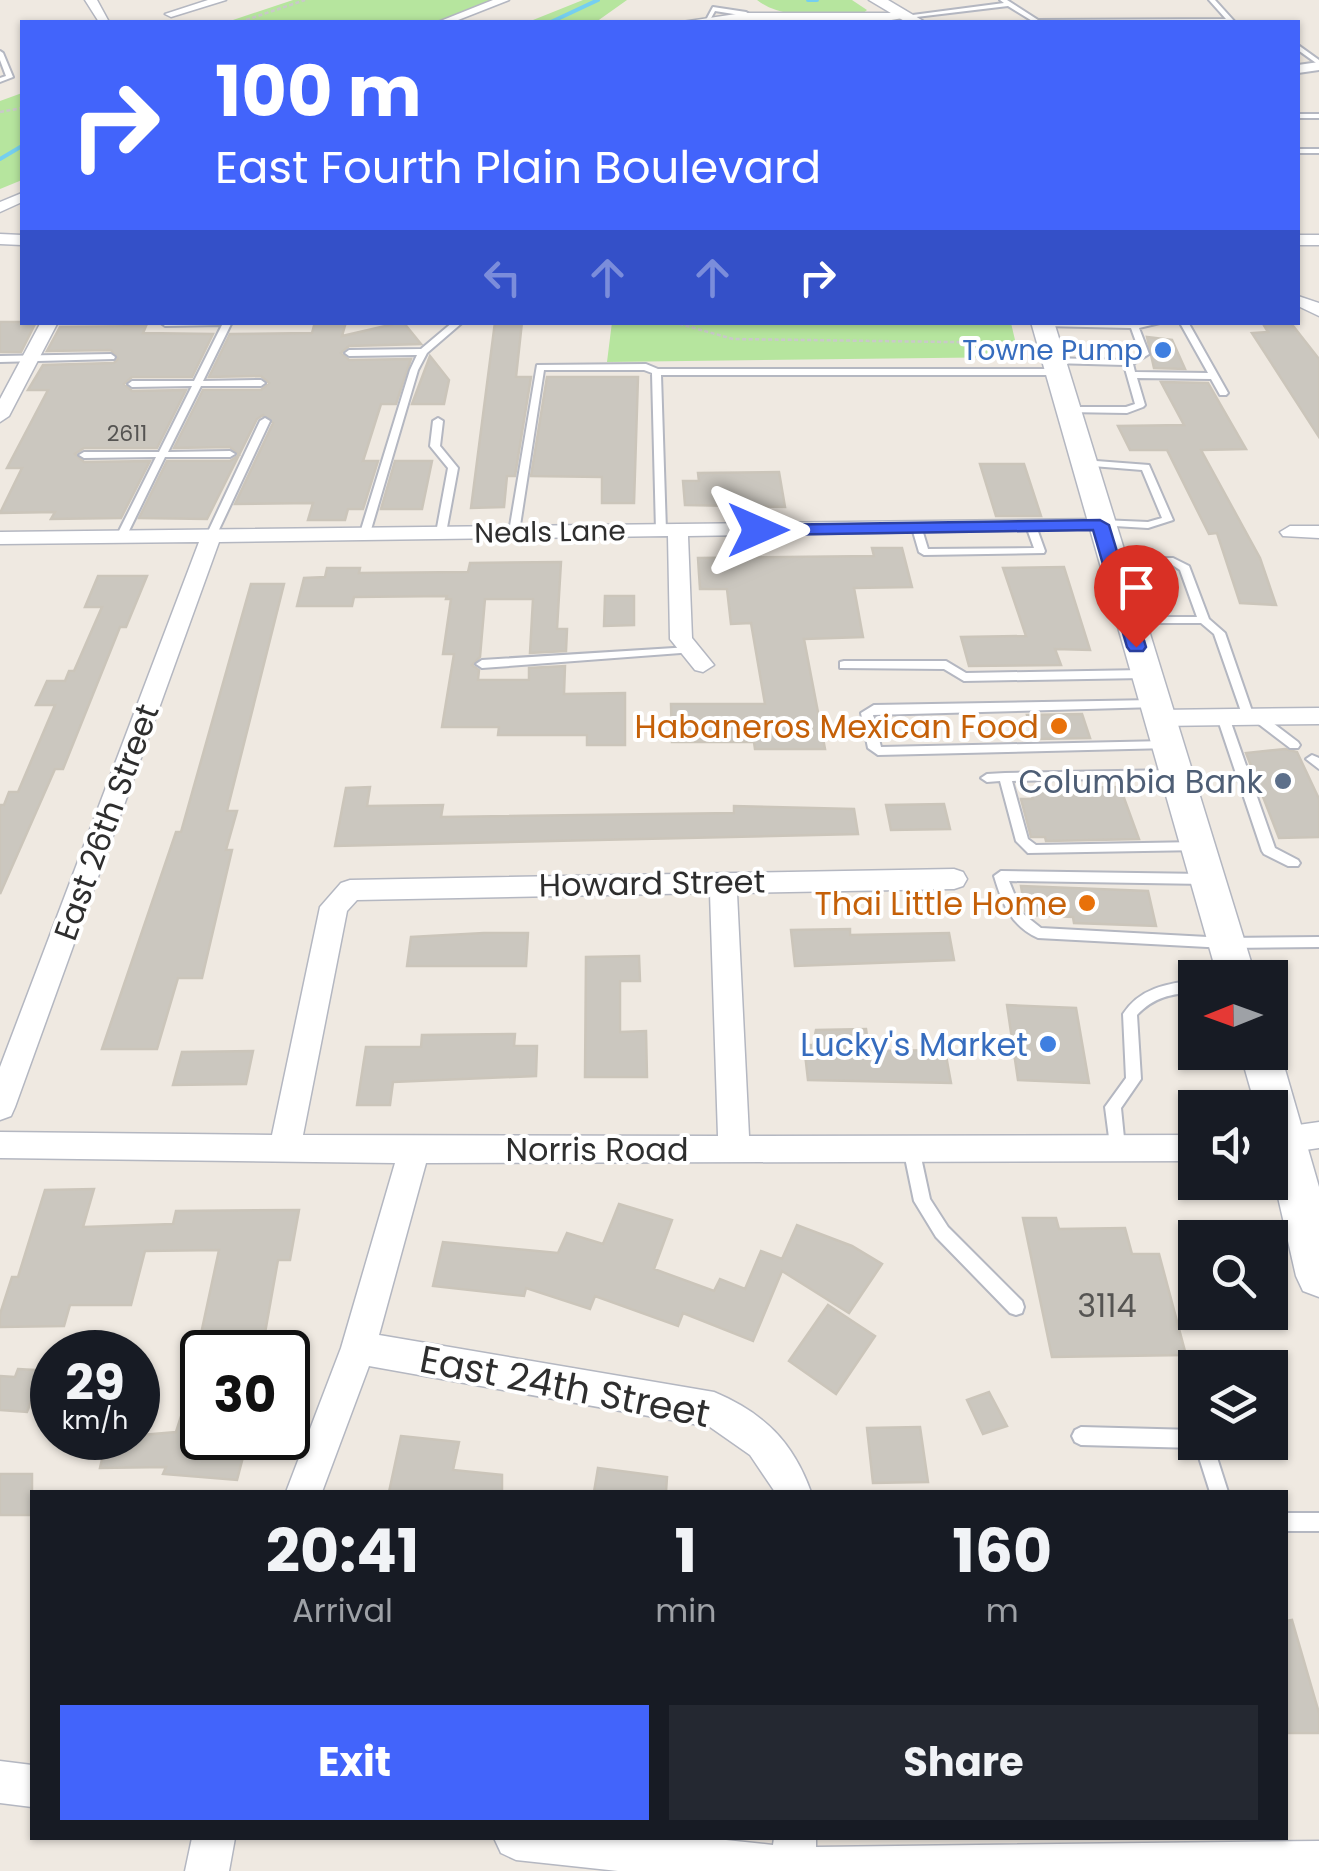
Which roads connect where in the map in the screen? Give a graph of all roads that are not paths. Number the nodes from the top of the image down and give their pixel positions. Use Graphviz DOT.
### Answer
graph roads {
  1 [pos="220,0"];
  2 [pos="503,0"];
  3 [pos="709,0"];
  4 [pos="877,0"];
  5 [pos="1212,0"];
  6 [pos="1006,2"];
  7 [pos="171,14"];
  8 [pos="711,14"];
  9 [pos="814,19"];
  10 [pos="912,19"];
  11 [pos="449,20"];
  12 [pos="694,20"];
  13 [pos="800,20"];
  14 [pos="1035,20"];
  15 [pos="1230,20"];
  16 [pos="1300,49"];
  17 [pos="0,53"];
  18 [pos="1319,65"];
  19 [pos="0,80"];
  20 [pos="48,325"];
  21 [pos="225,325"];
  22 [pos="456,325"];
  23 [pos="1143,325"];
  24 [pos="1185,325"];
  25 [pos="1134,326"];
  26 [pos="1104,327"];
  27 [pos="1088,329"];
  28 [pos="1048,344"];
  29 [pos="1096,350"];
  30 [pos="1113,350"];
  31 [pos="424,352"];
  32 [pos="349,353"];
  33 [pos="110,356"];
  34 [pos="0,359"];
  35 [pos="30,359"];
  36 [pos="1098,362"];
  37 [pos="1122,362"];
  38 [pos="656,372"];
  39 [pos="1133,376"];
  40 [pos="1214,376"];
  41 [pos="262,383"];
  42 [pos="132,384"];
  43 [pos="196,385"];
  44 [pos="1224,393"];
  45 [pos="1067,410"];
  46 [pos="0,416"];
  47 [pos="438,420"];
  48 [pos="265,421"];
  49 [pos="230,454"];
  50 [pos="84,455"];
  51 [pos="162,455"];
  52 [pos="1082,463"];
  53 [pos="1100,524"];
  54 [pos="670,531"];
  55 [pos="514,532"];
  56 [pos="1290,532"];
  57 [pos="1319,532"];
  58 [pos="441,533"];
  59 [pos="365,534"];
  60 [pos="211,536"];
  61 [pos="121,537"];
  62 [pos="0,538"];
  63 [pos="1111,561"];
  64 [pos="1128,620"];
  65 [pos="1204,620"];
  66 [pos="696,658"];
  67 [pos="482,664"];
  68 [pos="844,666"];
  69 [pos="1319,716"];
  70 [pos="1243,717"];
  71 [pos="1160,723"];
  72 [pos="1294,745"];
  73 [pos="1005,777"];
  74 [pos="987,778"];
  75 [pos="1202,863"];
  76 [pos="1293,863"];
  77 [pos="954,879"];
  78 [pos="723,882"];
  79 [pos="1319,942"];
  80 [pos="1226,943"];
  81 [pos="1231,960"];
  82 [pos="1178,987"];
  83 [pos="1267,1070"];
  84 [pos="0,1108"];
  85 [pos="1292,1139"];
  86 [pos="0,1145"];
  87 [pos="285,1148"];
  88 [pos="911,1148"];
  89 [pos="1117,1148"];
  90 [pos="1178,1148"];
  91 [pos="734,1149"];
  92 [pos="414,1150"];
  93 [pos="1319,1276"];
  94 [pos="1016,1307"];
  95 [pos="358,1348"];
  96 [pos="1081,1436"];
  97 [pos="1178,1439"];
  98 [pos="1209,1460"];
  99 [pos="305,1490"];
  100 [pos="792,1490"];
  101 [pos="1218,1490"];
  102 [pos="1288,1522"];
  103 [pos="1319,1522"];
  104 [pos="0,1782"];
  105 [pos="30,1786"];
  106 [pos="214,1840"];
  107 [pos="542,1840"];
  108 [pos="794,1859"];
  109 [pos="1319,1862"];
  110 [pos="207,1871"];
  1 -- 7 [label="street"];
  2 -- 11 [label="street"];
  3 -- 8 [label="lane"];
  4 -- 10 [label="main road"];
  5 -- 15 [label="lane"];
  6 -- 10 [label="lane"];
  6 -- 14 [label="lane"];
  8 -- 9 [label="street"];
  8 -- 12 [label="street"];
  9 -- 10 [label="street"];
  9 -- 13 [label="street"];
  16 -- 18 [label="lane"];
  17 -- 19 [label="lane"];
  20 -- 35 [label="street"];
  21 -- 43 [label="lane"];
  22 -- 31 [label="lane"];
  23 -- 25 [label="lane"];
  24 -- 40 [label="lane"];
  25 -- 26 [label="lane"];
  25 -- 37 [label="lane"];
  26 -- 27 [label="lane"];
  27 -- 28 [label="lane"];
  28 -- 36 [label="lane"];
  28 -- 38 [label="lane"];
  28 -- 45 [label="main road"];
  29 -- 36 [label="lane"];
  30 -- 37 [label="lane"];
  31 -- 32 [label="lane"];
  31 -- 59 [label="lane"];
  33 -- 35 [label="lane"];
  34 -- 35 [label="lane"];
  35 -- 46 [label="street"];
  36 -- 37 [label="lane"];
  37 -- 39 [label="lane"];
  38 -- 54 [label="lane"];
  38 -- 55 [label="lane"];
  39 -- 40 [label="lane"];
  39 -- 45 [label="lane"];
  40 -- 44 [label="lane"];
  41 -- 43 [label="lane"];
  42 -- 43 [label="lane"];
  43 -- 51 [label="lane"];
  45 -- 52 [label="main road"];
  47 -- 58 [label="lane"];
  48 -- 60 [label="lane"];
  49 -- 51 [label="lane"];
  50 -- 51 [label="lane"];
  51 -- 61 [label="lane"];
  52 -- 53 [label="main road"];
  52 -- 53 [label="lane"];
  53 -- 54 [label="street, Neals Lane"];
  53 -- 63 [label="main road"];
  54 -- 55 [label="street, Neals Lane"];
  54 -- 66 [label="street"];
  55 -- 58 [label="street, Neals Lane"];
  56 -- 57 [label="street"];
  58 -- 59 [label="street, Neals Lane"];
  59 -- 60 [label="street, Neals Lane"];
  60 -- 61 [label="street, Neals Lane"];
  60 -- 84 [label="street, East 26th Street"];
  61 -- 62 [label="street, Neals Lane"];
  63 -- 64 [label="main road"];
  63 -- 65 [label="lane"];
  64 -- 65 [label="lane"];
  64 -- 71 [label="main road"];
  65 -- 70 [label="lane"];
  66 -- 67 [label="lane"];
  68 -- 71 [label="lane"];
  69 -- 70 [label="street"];
  70 -- 71 [label="street"];
  70 -- 72 [label="lane"];
  70 -- 76 [label="lane"];
  71 -- 71 [label="lane"];
  71 -- 73 [label="lane"];
  71 -- 75 [label="main road"];
  73 -- 74 [label="lane"];
  73 -- 75 [label="lane"];
  75 -- 80 [label="main road"];
  75 -- 80 [label="lane"];
  77 -- 78 [label="street, Howard Street"];
  78 -- 87 [label="street, Howard Street"];
  78 -- 91 [label="street"];
  79 -- 80 [label="lane"];
  80 -- 81 [label="main road"];
  82 -- 89 [label="lane"];
  83 -- 85 [label="main road"];
  85 -- 93 [label="main road"];
  86 -- 87 [label="street, Norris Road"];
  87 -- 92 [label="street, Norris Road"];
  88 -- 89 [label="street, Norris Road"];
  88 -- 91 [label="street, Norris Road"];
  88 -- 94 [label="lane"];
  89 -- 90 [label="street, Norris Road"];
  91 -- 92 [label="street, Norris Road"];
  92 -- 95 [label="street"];
  95 -- 99 [label="street"];
  95 -- 100 [label="street, East 24th Street"];
  96 -- 97 [label="lane"];
  98 -- 101 [label="lane"];
  102 -- 103 [label="lane"];
  104 -- 105 [label="street"];
  106 -- 110 [label="street"];
  107 -- 108 [label="street"];
  108 -- 109 [label="street"];
}
